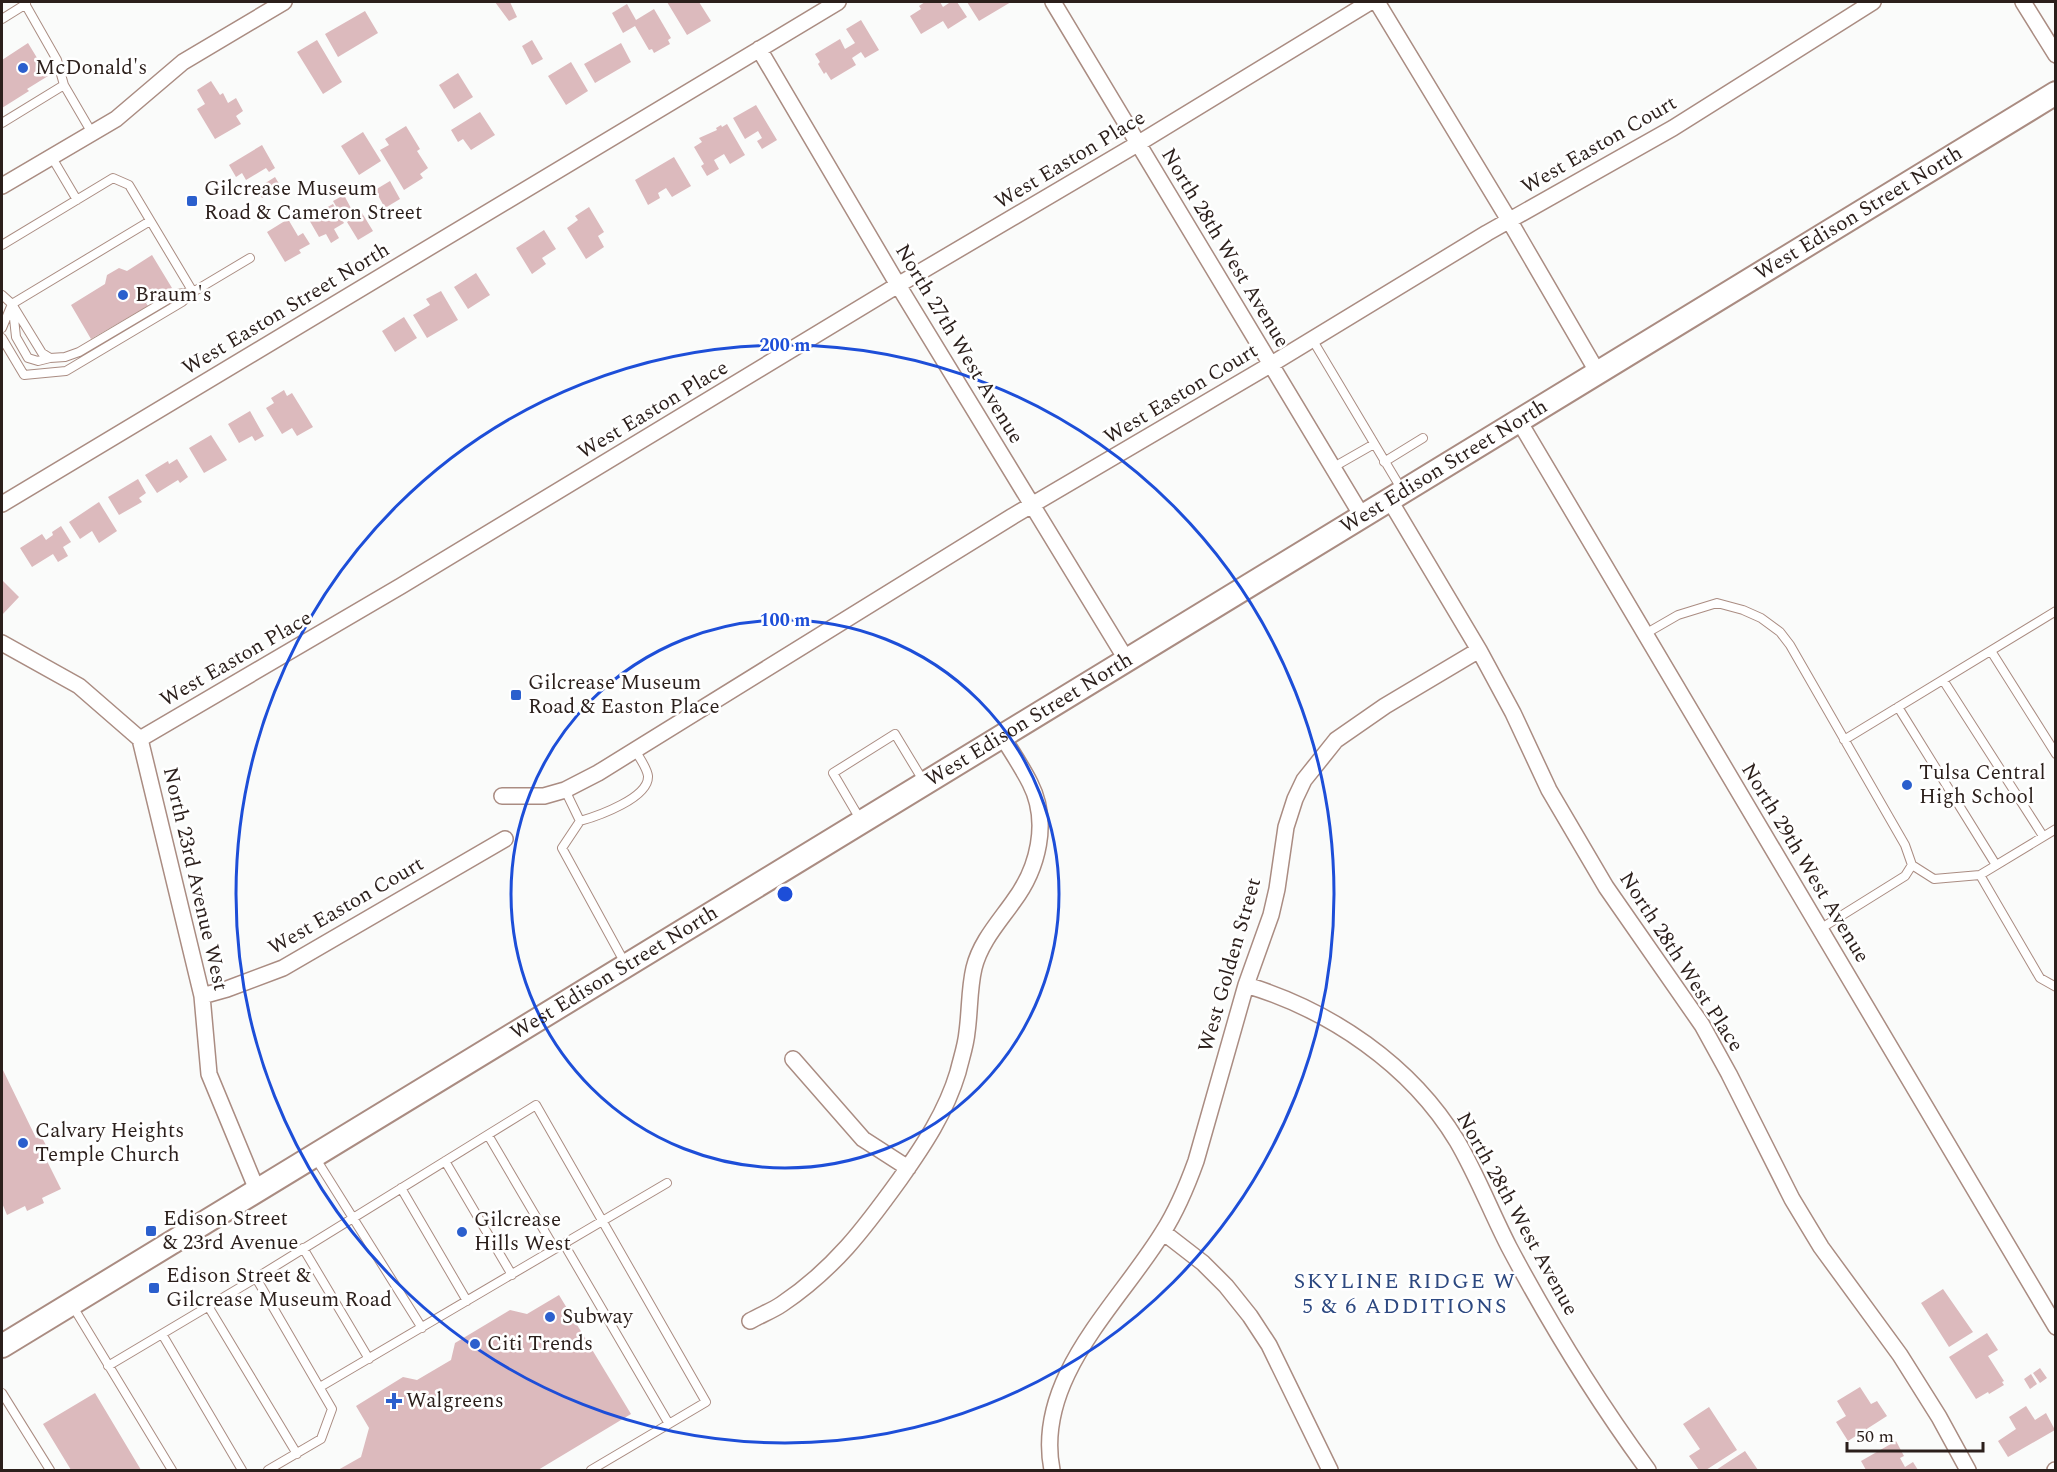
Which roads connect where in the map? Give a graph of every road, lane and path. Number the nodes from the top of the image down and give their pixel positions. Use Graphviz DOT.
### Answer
graph roads {
  1 [pos="284,2"];
  2 [pos="838,2"];
  3 [pos="1053,2"];
  4 [pos="1370,2"];
  5 [pos="1377,2"];
  6 [pos="1873,2"];
  7 [pos="2022,2"];
  8 [pos="25,3"];
  9 [pos="2,19"];
  10 [pos="759,49"];
  11 [pos="2055,55"];
  12 [pos="64,85"];
  13 [pos="2055,93"];
  14 [pos="2,123"];
  15 [pos="92,133"];
  16 [pos="1139,143"];
  17 [pos="51,156"];
  18 [pos="2,186"];
  19 [pos="77,200"];
  20 [pos="1509,220"];
  21 [pos="150,221"];
  22 [pos="2,245"];
  23 [pos="250,258"];
  24 [pos="898,285"];
  25 [pos="193,292"];
  26 [pos="2,295"];
  27 [pos="12,304"];
  28 [pos="2,328"];
  29 [pos="2,338"];
  30 [pos="1312,339"];
  31 [pos="50,358"];
  32 [pos="1270,365"];
  33 [pos="1598,373"];
  34 [pos="1519,421"];
  35 [pos="1423,438"];
  36 [pos="1374,444"];
  37 [pos="1384,462"];
  38 [pos="1332,468"];
  39 [pos="1396,495"];
  40 [pos="2,504"];
  41 [pos="1032,506"];
  42 [pos="1362,516"];
  43 [pos="2055,611"];
  44 [pos="1645,634"];
  45 [pos="2,643"];
  46 [pos="1479,650"];
  47 [pos="1991,651"];
  48 [pos="1126,659"];
  49 [pos="1943,680"];
  50 [pos="1899,707"];
  51 [pos="1002,736"];
  52 [pos="140,739"];
  53 [pos="1844,740"];
  54 [pos="635,750"];
  55 [pos="2055,754"];
  56 [pos="925,784"];
  57 [pos="565,790"];
  58 [pos="502,796"];
  59 [pos="580,821"];
  60 [pos="862,823"];
  61 [pos="2055,829"];
  62 [pos="2043,836"];
  63 [pos="505,839"];
  64 [pos="1912,865"];
  65 [pos="1996,865"];
  66 [pos="1980,875"];
  67 [pos="1820,929"];
  68 [pos="627,966"];
  69 [pos="1246,985"];
  70 [pos="2055,987"];
  71 [pos="202,996"];
  72 [pos="793,1059"];
  73 [pos="488,1135"];
  74 [pos="313,1156"];
  75 [pos="445,1161"];
  76 [pos="908,1168"];
  77 [pos="667,1183"];
  78 [pos="401,1188"];
  79 [pos="257,1190"];
  80 [pos="352,1218"];
  81 [pos="604,1220"];
  82 [pos="1163,1232"];
  83 [pos="564,1244"];
  84 [pos="303,1248"];
  85 [pos="555,1249"];
  86 [pos="512,1275"];
  87 [pos="256,1278"];
  88 [pos="467,1301"];
  89 [pos="71,1303"];
  90 [pos="208,1306"];
  91 [pos="750,1321"];
  92 [pos="2055,1327"];
  93 [pos="422,1328"];
  94 [pos="162,1334"];
  95 [pos="2,1346"];
  96 [pos="369,1359"];
  97 [pos="108,1366"];
  98 [pos="320,1387"];
  99 [pos="2,1393"];
  100 [pos="669,1424"];
  101 [pos="297,1454"];
  102 [pos="50,1470"];
  103 [pos="172,1470"];
  104 [pos="242,1470"];
  105 [pos="268,1470"];
  106 [pos="591,1470"];
  107 [pos="1052,1470"];
  108 [pos="1330,1470"];
  109 [pos="1648,1470"];
  110 [pos="1968,1470"];
  1 -- 15 [label="street"];
  2 -- 10 [label="street, West Easton Street North"];
  3 -- 16 [label="street, North 28th West Avenue"];
  4 -- 16 [label="street, West Easton Place"];
  5 -- 20 [label="street"];
  6 -- 20 [label="street, West Easton Court"];
  7 -- 11 [label="street"];
  8 -- 9 [label="lane"];
  8 -- 12 [label="lane"];
  10 -- 24 [label="street, North 27th West Avenue"];
  10 -- 40 [label="street, West Easton Street North"];
  12 -- 14 [label="lane"];
  12 -- 15 [label="lane"];
  13 -- 33 [label="main road, West Edison Street North"];
  15 -- 17 [label="street"];
  16 -- 24 [label="street, West Easton Place"];
  16 -- 32 [label="street, North 28th West Avenue"];
  17 -- 18 [label="street"];
  17 -- 19 [label="lane"];
  19 -- 21 [label="lane"];
  19 -- 22 [label="lane"];
  20 -- 30 [label="street, West Easton Court"];
  20 -- 33 [label="street"];
  21 -- 25 [label="lane"];
  21 -- 27 [label="lane"];
  23 -- 25 [label="lane"];
  24 -- 41 [label="street, North 27th West Avenue"];
  24 -- 52 [label="street, West Easton Place"];
  25 -- 29 [label="lane"];
  25 -- 31 [label="lane"];
  26 -- 27 [label="lane"];
  27 -- 28 [label="lane"];
  27 -- 31 [label="lane"];
  27 -- 31 [label="lane"];
  30 -- 32 [label="street, West Easton Court"];
  30 -- 36 [label="lane"];
  32 -- 38 [label="street, North 28th West Avenue"];
  32 -- 41 [label="street, West Easton Court"];
  33 -- 34 [label="main road, West Edison Street North"];
  34 -- 39 [label="main road, West Edison Street North"];
  34 -- 44 [label="street, North 29th West Avenue"];
  35 -- 37 [label="lane"];
  36 -- 37 [label="lane"];
  36 -- 38 [label="lane"];
  37 -- 39 [label="lane"];
  38 -- 42 [label="street, North 28th West Avenue"];
  39 -- 42 [label="main road, West Edison Street North"];
  39 -- 46 [label="street, North 28th West Place"];
  41 -- 48 [label="street, North 27th West Avenue"];
  41 -- 54 [label="street, West Easton Court"];
  42 -- 48 [label="main road, West Edison Street North"];
  43 -- 47 [label="lane"];
  44 -- 53 [label="lane"];
  44 -- 67 [label="street, North 29th West Avenue"];
  45 -- 52 [label="street"];
  46 -- 69 [label="street, West Golden Street"];
  46 -- 110 [label="street, North 28th West Place"];
  47 -- 49 [label="lane"];
  47 -- 55 [label="lane"];
  48 -- 51 [label="main road, West Edison Street North"];
  49 -- 50 [label="lane"];
  49 -- 62 [label="lane"];
  50 -- 53 [label="lane"];
  50 -- 65 [label="lane"];
  51 -- 56 [label="main road, West Edison Street North"];
  51 -- 76 [label="street"];
  52 -- 71 [label="street, North 23rd Avenue West"];
  53 -- 64 [label="lane"];
  54 -- 57 [label="street, West Easton Court"];
  54 -- 59 [label="lane"];
  56 -- 60 [label="main road, West Edison Street North"];
  56 -- 60 [label="lane"];
  57 -- 58 [label="street, West Easton Court"];
  57 -- 59 [label="lane"];
  59 -- 68 [label="lane"];
  60 -- 68 [label="main road, West Edison Street North"];
  61 -- 62 [label="lane"];
  62 -- 65 [label="lane"];
  63 -- 71 [label="street, West Easton Court"];
  64 -- 66 [label="lane"];
  64 -- 67 [label="lane"];
  65 -- 66 [label="lane"];
  66 -- 70 [label="lane"];
  67 -- 92 [label="street, North 29th West Avenue"];
  68 -- 74 [label="main road, West Edison Street North"];
  69 -- 82 [label="street, West Golden Street"];
  69 -- 109 [label="street, North 28th West Avenue"];
  71 -- 79 [label="street, North 23rd Avenue West"];
  72 -- 76 [label="street"];
  73 -- 75 [label="lane"];
  73 -- 81 [label="lane"];
  73 -- 85 [label="lane"];
  74 -- 79 [label="main road, West Edison Street North"];
  74 -- 80 [label="lane"];
  75 -- 78 [label="lane"];
  75 -- 86 [label="lane"];
  76 -- 91 [label="street"];
  77 -- 81 [label="lane"];
  78 -- 80 [label="lane"];
  78 -- 88 [label="lane"];
  79 -- 89 [label="main road, West Edison Street North"];
  80 -- 84 [label="lane"];
  80 -- 93 [label="lane"];
  81 -- 83 [label="lane"];
  81 -- 100 [label="lane"];
  82 -- 107 [label="street, West Golden Street"];
  82 -- 108 [label="street"];
  83 -- 85 [label="lane"];
  83 -- 100 [label="lane"];
  84 -- 87 [label="lane"];
  84 -- 96 [label="lane"];
  85 -- 86 [label="lane"];
  86 -- 88 [label="lane"];
  87 -- 90 [label="lane"];
  87 -- 98 [label="lane"];
  88 -- 93 [label="lane"];
  89 -- 95 [label="main road, West Edison Street North"];
  89 -- 97 [label="lane"];
  90 -- 94 [label="lane"];
  90 -- 101 [label="lane"];
  93 -- 96 [label="lane"];
  94 -- 97 [label="lane"];
  94 -- 104 [label="lane"];
  96 -- 98 [label="lane"];
  97 -- 103 [label="lane"];
  98 -- 101 [label="lane"];
  99 -- 102 [label="lane"];
  100 -- 106 [label="lane"];
  101 -- 105 [label="lane"];
}
